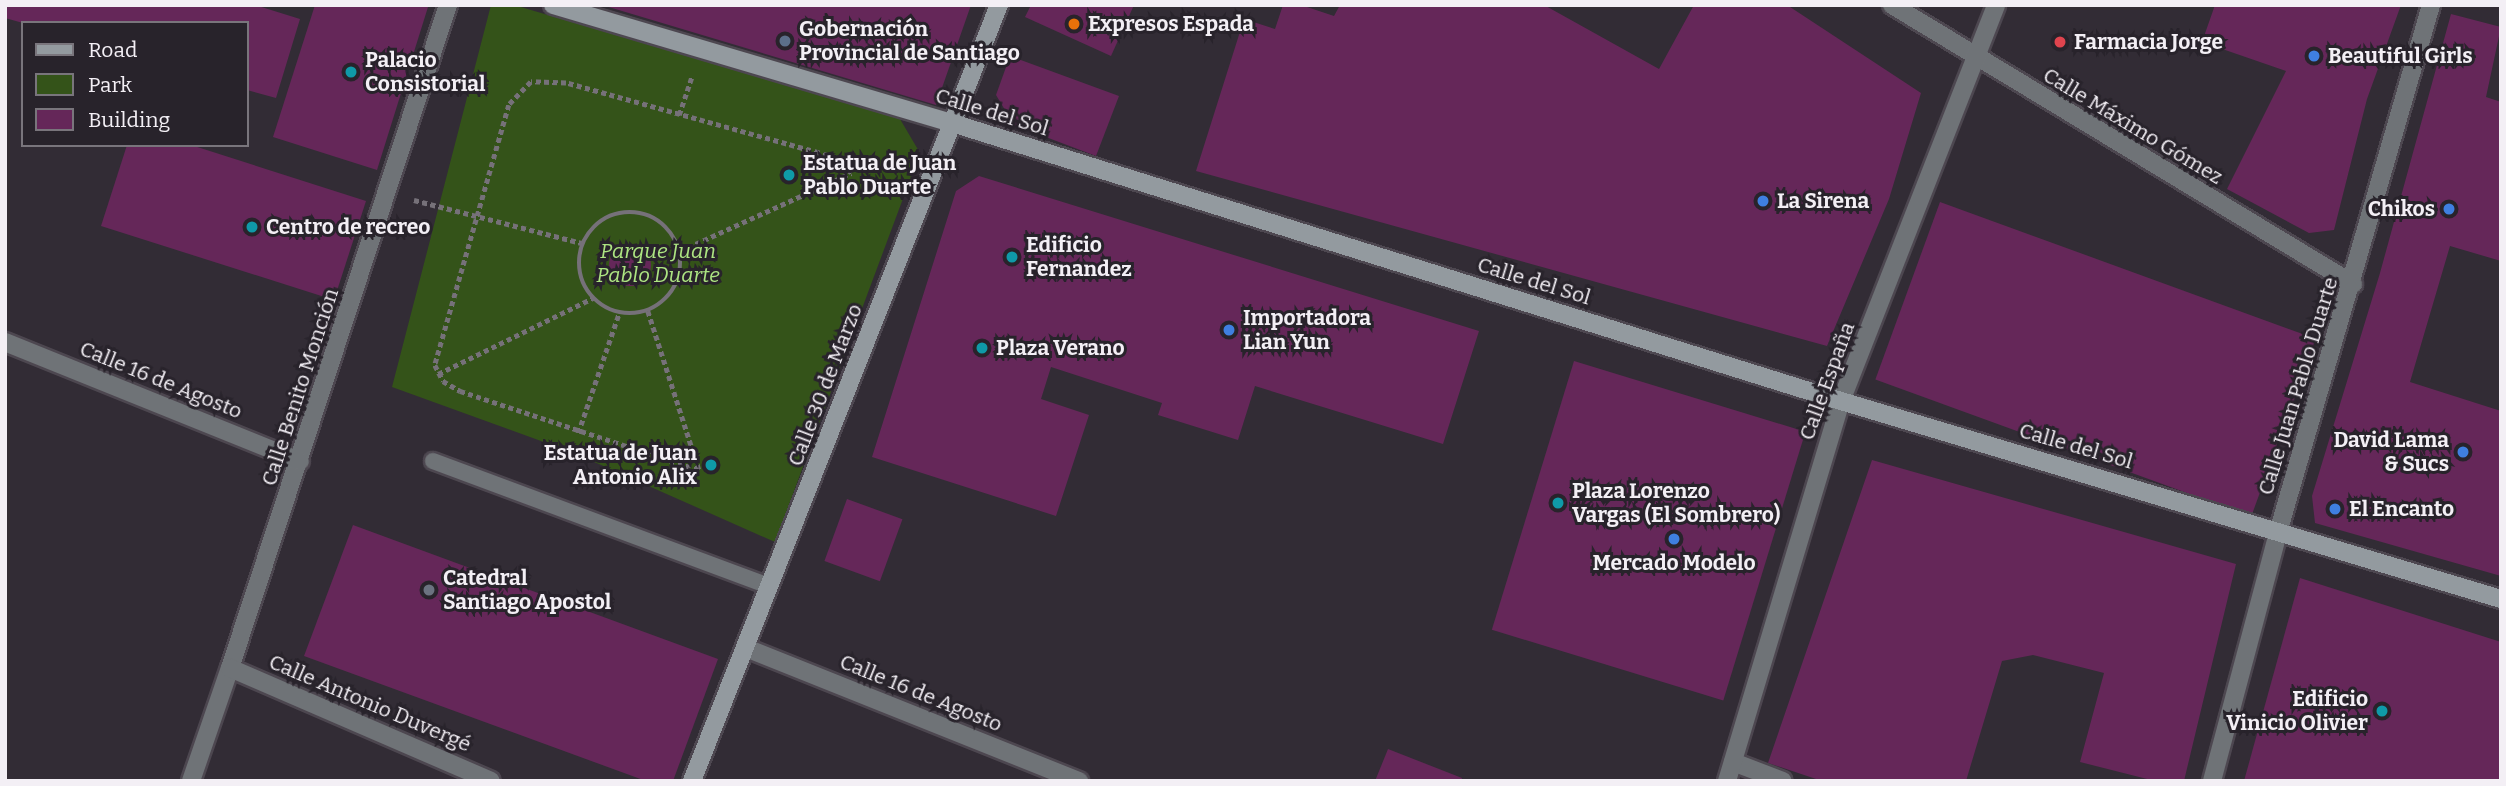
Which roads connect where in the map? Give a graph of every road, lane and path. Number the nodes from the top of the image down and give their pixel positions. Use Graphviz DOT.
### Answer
graph roads {
  1 [pos="448,5"];
  2 [pos="554,5"];
  3 [pos="999,5"];
  4 [pos="1892,5"];
  5 [pos="1996,5"];
  6 [pos="2431,5"];
  7 [pos="701,49"];
  8 [pos="1977,59"];
  9 [pos="679,115"];
  10 [pos="952,123"];
  11 [pos="388,193"];
  12 [pos="478,218"];
  13 [pos="582,243"];
  14 [pos="680,251"];
  15 [pos="2353,284"];
  16 [pos="593,298"];
  17 [pos="648,311"];
  18 [pos="619,313"];
  19 [pos="5,342"];
  20 [pos="438,374"];
  21 [pos="1841,401"];
  22 [pos="578,433"];
  23 [pos="300,461"];
  24 [pos="433,461"];
  25 [pos="2279,529"];
  26 [pos="770,586"];
  27 [pos="2501,599"];
  28 [pos="746,648"];
  29 [pos="230,667"];
  30 [pos="1733,762"];
  31 [pos="191,781"];
  32 [pos="491,781"];
  33 [pos="692,781"];
  34 [pos="1079,781"];
  35 [pos="1727,781"];
  36 [pos="1783,781"];
  37 [pos="2212,781"];
  1 -- 11 [label="street, Calle Benito Monción"];
  2 -- 7 [label="main road, Calle del Sol"];
  3 -- 10 [label="main road, Calle 30 de Marzo"];
  4 -- 8 [label="street, Calle Máximo Gómez"];
  5 -- 8 [label="street, Calle España"];
  6 -- 15 [label="street, Calle Juan Pablo Duarte"];
  7 -- 9 [label="path"];
  7 -- 10 [label="main road, Calle del Sol"];
  8 -- 15 [label="street, Calle Máximo Gómez"];
  8 -- 21 [label="street, Calle España"];
  9 -- 12 [label="path"];
  9 -- 14 [label="path"];
  10 -- 21 [label="main road, Calle del Sol"];
  10 -- 26 [label="main road, Calle 30 de Marzo"];
  11 -- 12 [label="path"];
  11 -- 23 [label="street, Calle Benito Monción"];
  12 -- 13 [label="path"];
  12 -- 20 [label="path"];
  13 -- 14 [label="path"];
  13 -- 16 [label="path"];
  14 -- 17 [label="path"];
  15 -- 25 [label="street, Calle Juan Pablo Duarte"];
  16 -- 18 [label="path"];
  16 -- 20 [label="path"];
  17 -- 18 [label="path"];
  17 -- 22 [label="path"];
  18 -- 22 [label="path"];
  19 -- 23 [label="street, Calle 16 de Agosto"];
  20 -- 22 [label="path"];
  21 -- 25 [label="main road, Calle del Sol"];
  21 -- 30 [label="street, Calle España"];
  23 -- 29 [label="street, Calle Benito Monción"];
  24 -- 26 [label="lane"];
  25 -- 27 [label="main road, Calle del Sol"];
  25 -- 37 [label="street, Calle Juan Pablo Duarte"];
  26 -- 28 [label="main road, Calle 30 de Marzo"];
  28 -- 33 [label="main road, Calle 30 de Marzo"];
  28 -- 34 [label="street, Calle 16 de Agosto"];
  29 -- 31 [label="street, Calle Benito Monción"];
  29 -- 32 [label="street, Calle Antonio Duvergé"];
  30 -- 35 [label="street, Calle España"];
  30 -- 36 [label="street"];
}
